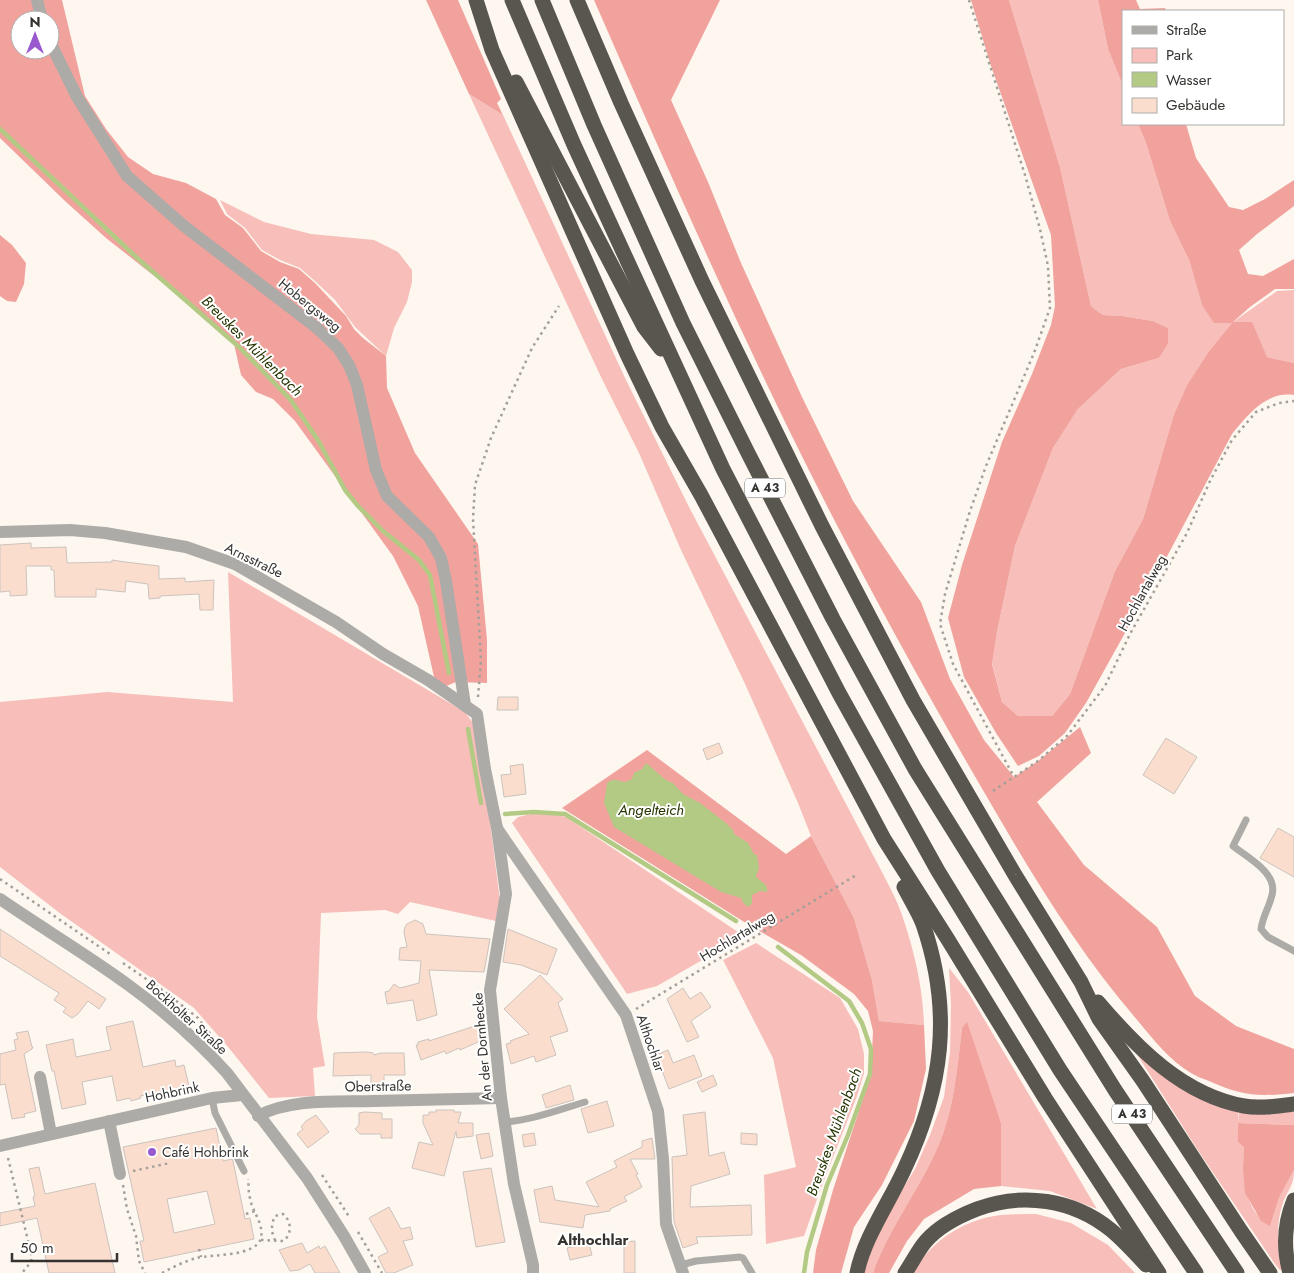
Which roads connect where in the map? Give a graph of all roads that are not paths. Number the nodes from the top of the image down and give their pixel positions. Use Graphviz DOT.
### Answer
graph roads {
  1 [pos="476,0"];
  2 [pos="512,0"];
  3 [pos="542,0"];
  4 [pos="578,0"];
  5 [pos="481,14"];
  6 [pos="59,60"];
  7 [pos="677,370"];
  8 [pos="0,532"];
  9 [pos="466,705"];
  10 [pos="1246,820"];
  11 [pos="497,828"];
  12 [pos="884,840"];
  13 [pos="0,899"];
  14 [pos="1294,951"];
  15 [pos="1081,982"];
  16 [pos="40,1077"];
  17 [pos="242,1094"];
  18 [pos="212,1098"];
  19 [pos="501,1098"];
  20 [pos="585,1102"];
  21 [pos="1294,1104"];
  22 [pos="258,1116"];
  23 [pos="109,1121"];
  24 [pos="504,1122"];
  25 [pos="52,1134"];
  26 [pos="3,1145"];
  27 [pos="244,1170"];
  28 [pos="120,1174"];
  29 [pos="1294,1200"];
  30 [pos="682,1269"];
  31 [pos="365,1273"];
  32 [pos="533,1273"];
  33 [pos="752,1273"];
  34 [pos="857,1273"];
  35 [pos="905,1273"];
  36 [pos="1153,1273"];
  37 [pos="1159,1273"];
  38 [pos="1196,1273"];
  39 [pos="1237,1273"];
  40 [pos="1270,1273"];
  41 [pos="1290,1273"];
  1 -- 5 [label="highway"];
  2 -- 7 [label="highway, A 43"];
  3 -- 39 [label="highway, A 43"];
  4 -- 15 [label="highway"];
  5 -- 7 [label="highway"];
  5 -- 12 [label="highway"];
  6 -- 9 [label="street, Hobergsweg"];
  7 -- 38 [label="highway, A 43"];
  8 -- 9 [label="street, Arnsstraße"];
  9 -- 11 [label="street, An der Dornhecke"];
  10 -- 14 [label="lane"];
  11 -- 19 [label="street, An der Dornhecke"];
  11 -- 30 [label="street, Althochlar"];
  12 -- 34 [label="highway"];
  12 -- 37 [label="highway"];
  13 -- 17 [label="street, Bockholter Straße"];
  15 -- 21 [label="highway"];
  15 -- 40 [label="highway"];
  16 -- 25 [label="street"];
  17 -- 18 [label="street, Hohbrink"];
  17 -- 22 [label="street, Bockholter Straße"];
  18 -- 23 [label="street, Hohbrink"];
  18 -- 27 [label="lane"];
  19 -- 22 [label="street, Oberstraße"];
  19 -- 24 [label="street, An der Dornhecke"];
  20 -- 24 [label="lane"];
  22 -- 31 [label="street, Bockholter Straße"];
  23 -- 25 [label="street, Hohbrink"];
  23 -- 28 [label="street"];
  24 -- 32 [label="street, An der Dornhecke"];
  25 -- 26 [label="street, Hohbrink"];
  29 -- 41 [label="highway"];
  30 -- 33 [label="lane"];
  35 -- 36 [label="highway"];
}
